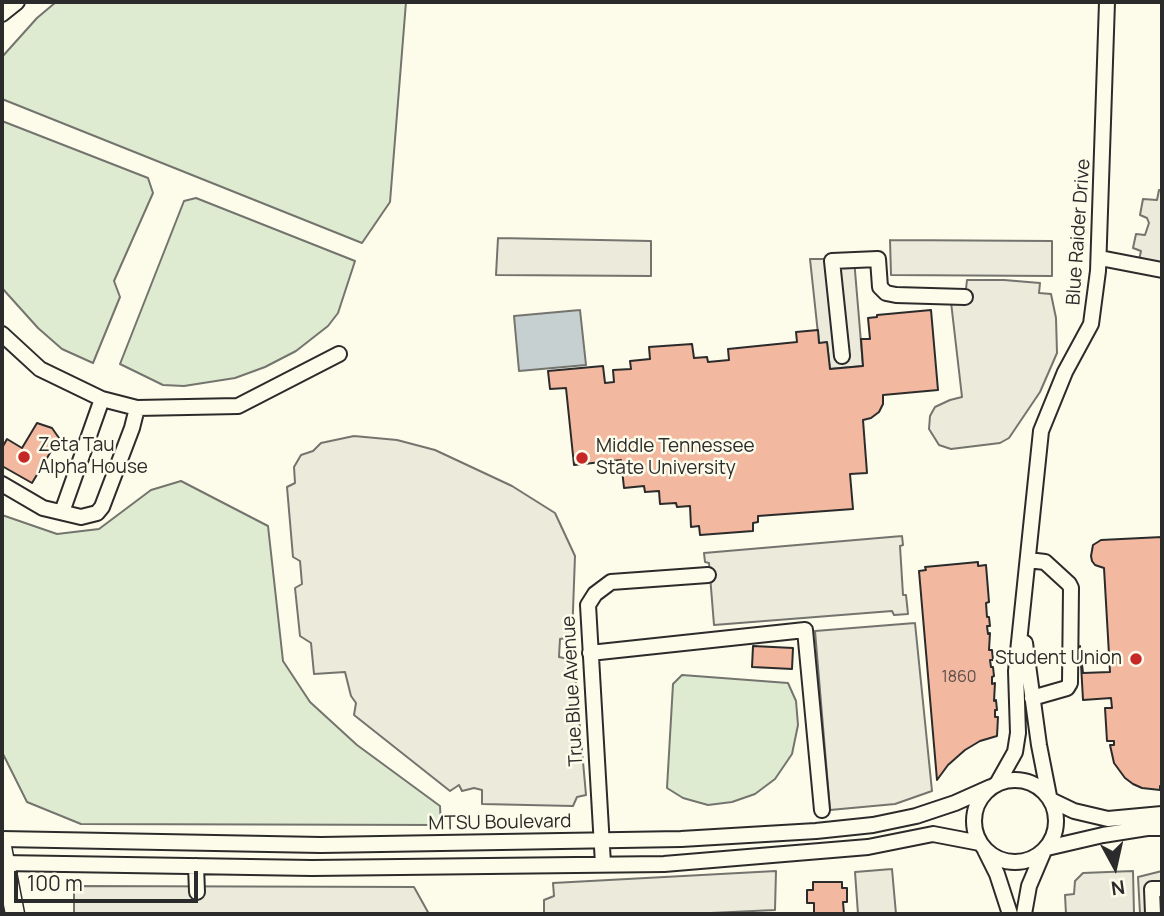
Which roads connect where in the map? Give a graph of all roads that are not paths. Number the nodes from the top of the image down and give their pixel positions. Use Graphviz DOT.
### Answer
graph roads {
  1 [pos="18,2"];
  2 [pos="1107,2"];
  3 [pos="2,14"];
  4 [pos="1100,258"];
  5 [pos="1162,270"];
  6 [pos="965,297"];
  7 [pos="2,334"];
  8 [pos="339,354"];
  9 [pos="842,356"];
  10 [pos="102,399"];
  11 [pos="137,408"];
  12 [pos="2,484"];
  13 [pos="62,512"];
  14 [pos="1028,559"];
  15 [pos="708,575"];
  16 [pos="1023,620"];
  17 [pos="590,653"];
  18 [pos="1032,698"];
  19 [pos="994,786"];
  20 [pos="1050,798"];
  21 [pos="822,810"];
  22 [pos="1162,814"];
  23 [pos="1162,828"];
  24 [pos="834,829"];
  25 [pos="816,831"];
  26 [pos="2,839"];
  27 [pos="601,841"];
  28 [pos="982,846"];
  29 [pos="1045,850"];
  30 [pos="3,858"];
  31 [pos="603,864"];
  32 [pos="196,866"];
  33 [pos="1162,889"];
  34 [pos="197,892"];
  35 [pos="15,914"];
  36 [pos="1010,914"];
  37 [pos="1024,914"];
  38 [pos="1153,914"];
  1 -- 3 [label="street"];
  2 -- 4 [label="street, Blue Raider Drive"];
  4 -- 5 [label="street"];
  4 -- 14 [label="street, Blue Raider Drive"];
  6 -- 9 [label="street"];
  7 -- 10 [label="street"];
  8 -- 11 [label="street"];
  10 -- 11 [label="street"];
  10 -- 13 [label="street"];
  11 -- 13 [label="street"];
  12 -- 13 [label="street"];
  14 -- 16 [label="street, Blue Raider Drive"];
  14 -- 18 [label="street"];
  15 -- 17 [label="street, True Blue Avenue"];
  16 -- 18 [label="street, Blue Raider Drive"];
  16 -- 19 [label="street, Blue Raider Drive"];
  17 -- 21 [label="street"];
  17 -- 27 [label="street, True Blue Avenue"];
  18 -- 20 [label="street, Blue Raider Drive"];
  19 -- 20 [label="street"];
  19 -- 24 [label="street, MTSU Boulevard"];
  19 -- 28 [label="street"];
  20 -- 22 [label="street"];
  20 -- 29 [label="street"];
  21 -- 24 [label="street"];
  21 -- 25 [label="street"];
  23 -- 29 [label="street"];
  24 -- 25 [label="street, MTSU Boulevard"];
  25 -- 27 [label="street, MTSU Boulevard"];
  26 -- 27 [label="street, MTSU Boulevard"];
  27 -- 31 [label="street, True Blue Avenue"];
  28 -- 29 [label="street"];
  28 -- 31 [label="street"];
  28 -- 36 [label="street"];
  29 -- 37 [label="street"];
  30 -- 32 [label="street"];
  30 -- 35 [label="main road"];
  31 -- 32 [label="street"];
  32 -- 34 [label="street"];
  33 -- 38 [label="street"];
}
